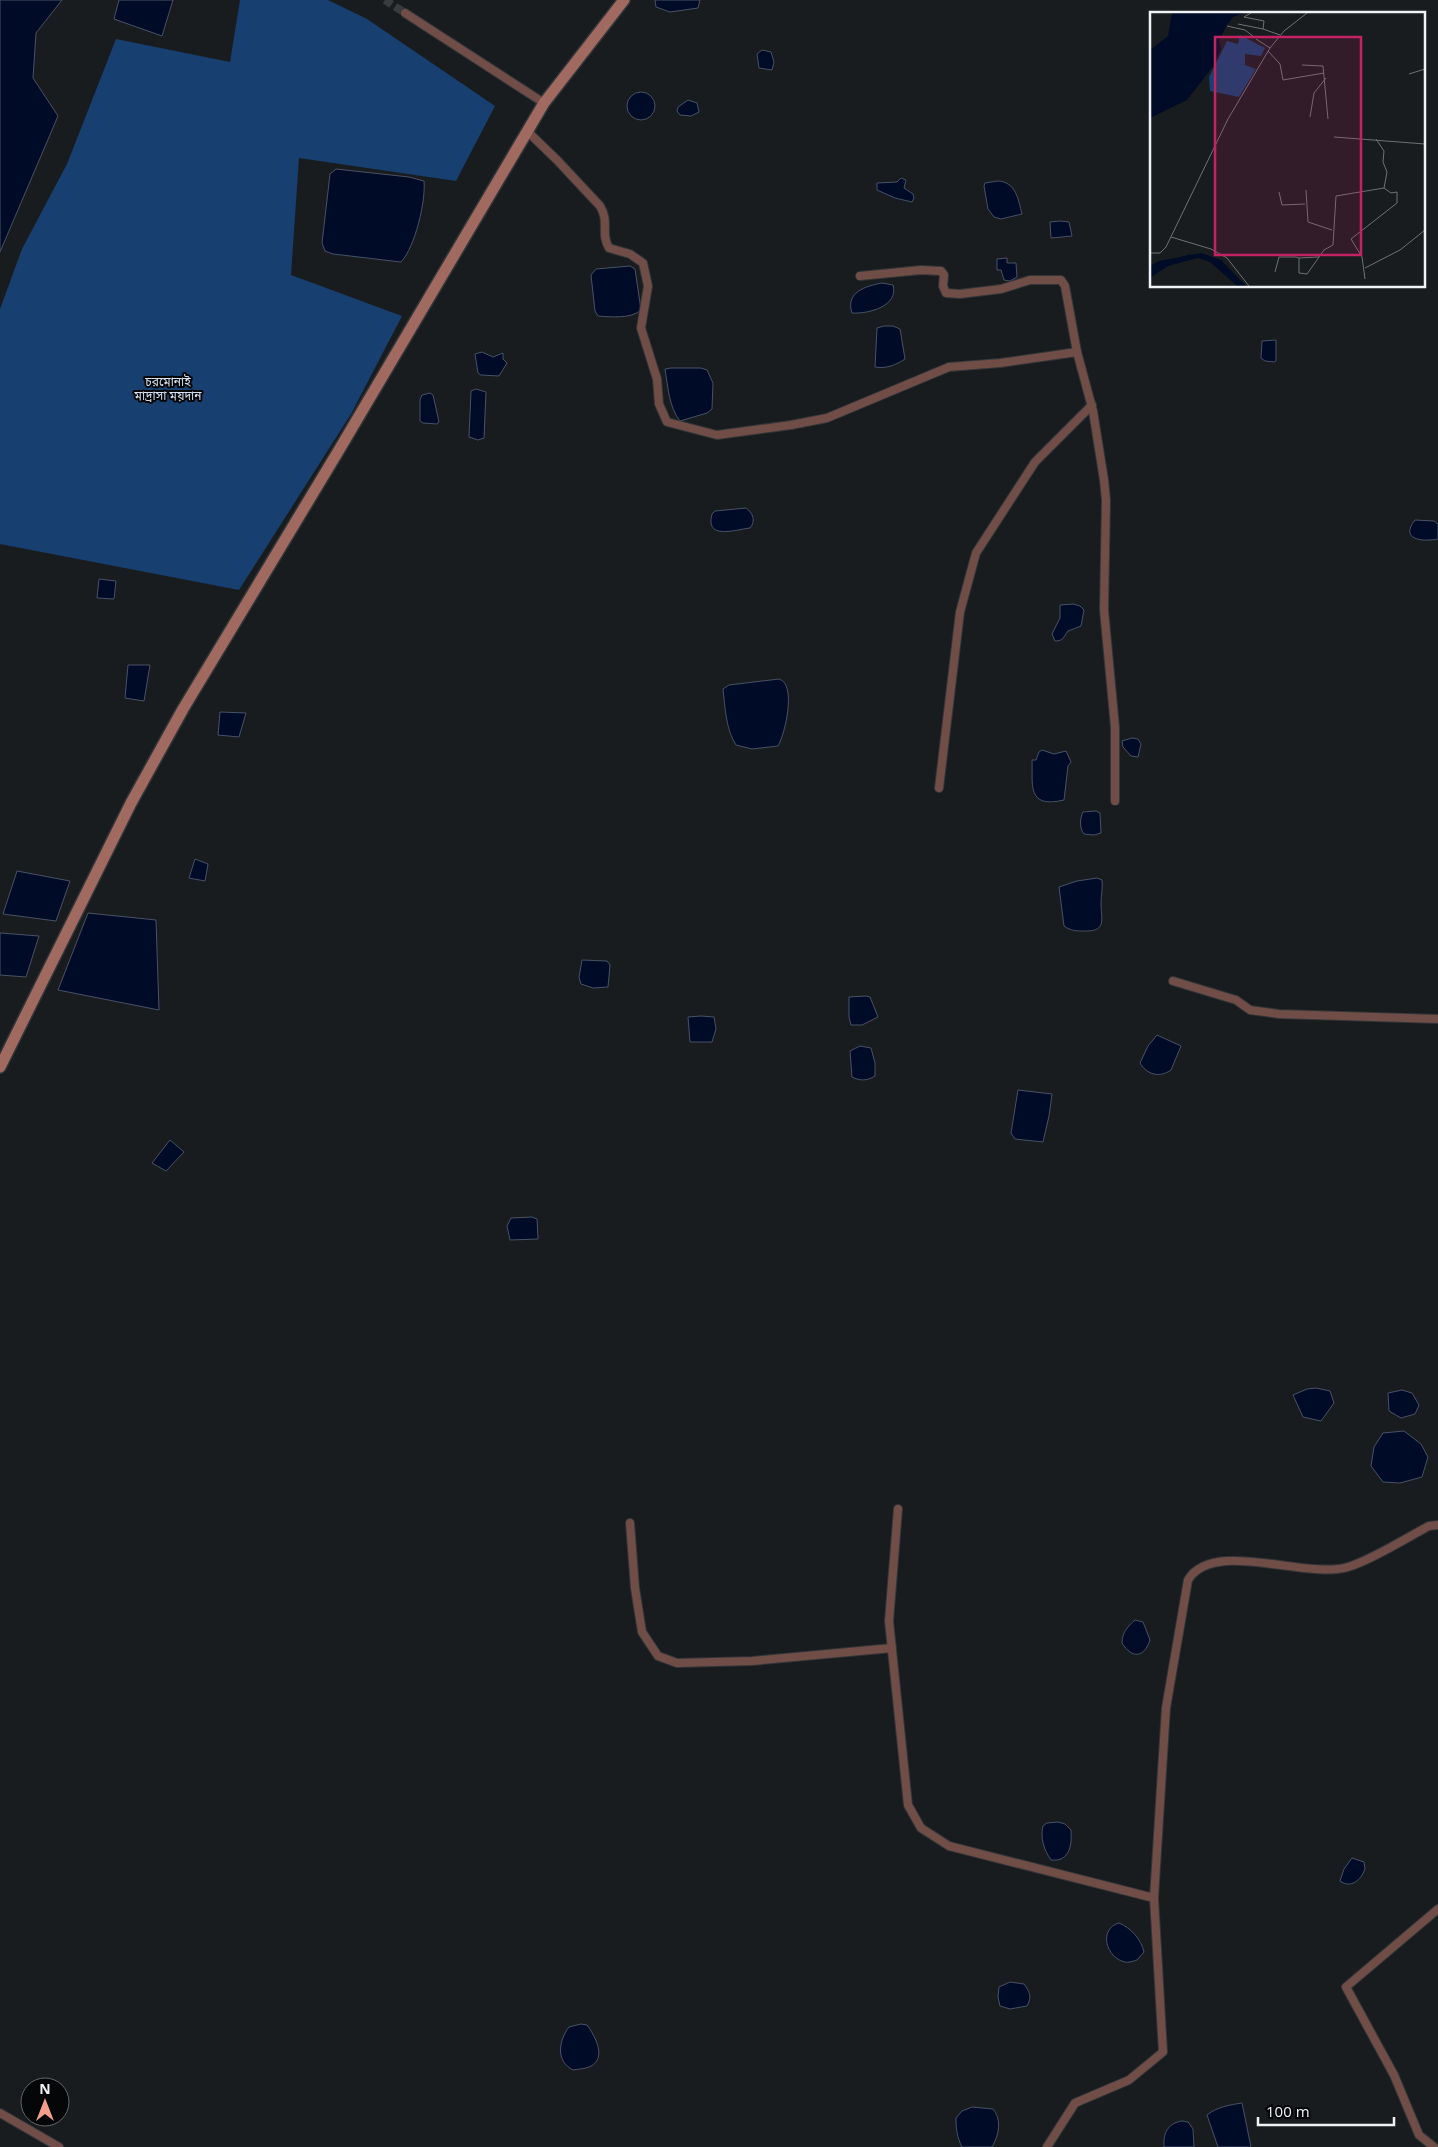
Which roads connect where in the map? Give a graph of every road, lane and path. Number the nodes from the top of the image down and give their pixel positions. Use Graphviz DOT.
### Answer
graph roads {
  1 [pos="624,0"];
  2 [pos="405,13"];
  3 [pos="544,103"];
  4 [pos="527,131"];
  5 [pos="860,276"];
  6 [pos="1076,352"];
  7 [pos="1092,405"];
  8 [pos="939,788"];
  9 [pos="1116,801"];
  10 [pos="1172,981"];
  11 [pos="1438,1019"];
  12 [pos="0,1067"];
  13 [pos="898,1509"];
  14 [pos="630,1523"];
  15 [pos="1438,1525"];
  16 [pos="892,1648"];
  17 [pos="1154,1898"];
  18 [pos="1438,1909"];
  19 [pos="0,2113"];
  20 [pos="59,2147"];
  21 [pos="1046,2147"];
  22 [pos="1434,2147"];
  1 -- 3 [label="main road"];
  2 -- 3 [label="street"];
  3 -- 4 [label="main road"];
  4 -- 6 [label="street"];
  4 -- 12 [label="main road"];
  5 -- 6 [label="street"];
  6 -- 7 [label="street"];
  7 -- 8 [label="street"];
  7 -- 9 [label="street"];
  10 -- 11 [label="street"];
  13 -- 16 [label="street"];
  14 -- 16 [label="street"];
  15 -- 17 [label="street"];
  16 -- 17 [label="street"];
  17 -- 21 [label="street"];
  18 -- 22 [label="street"];
  19 -- 20 [label="street"];
}
